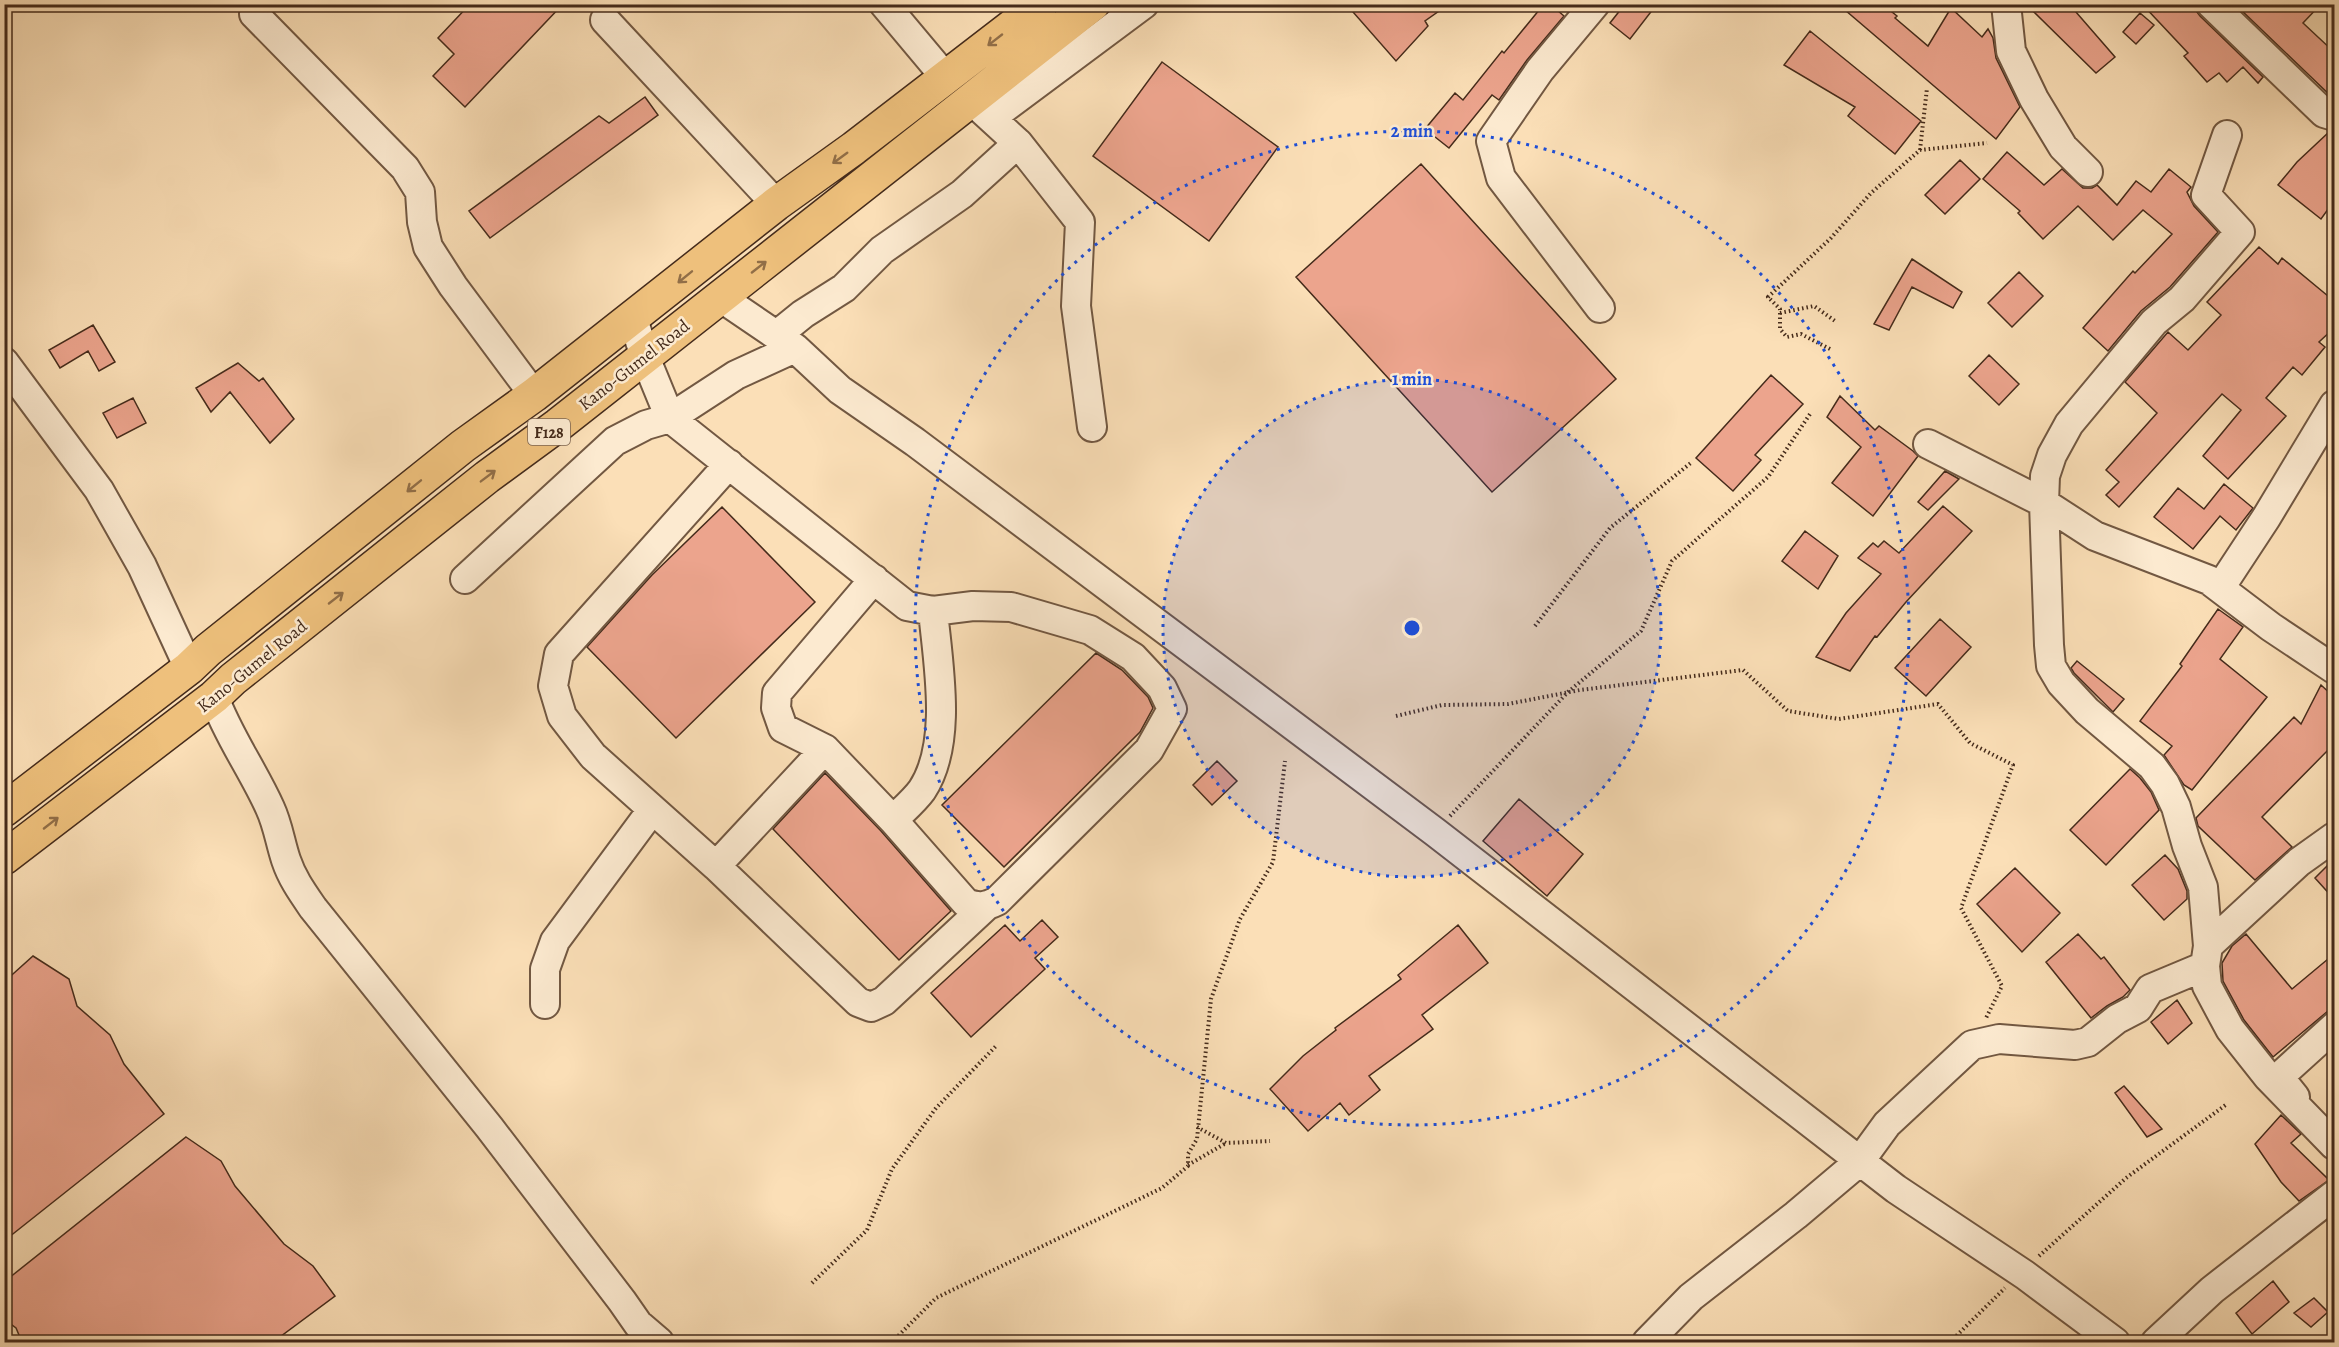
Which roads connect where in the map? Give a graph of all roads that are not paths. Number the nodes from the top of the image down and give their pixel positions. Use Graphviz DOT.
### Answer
graph roads {
  1 [pos="884,4"];
  2 [pos="1041,4"];
  3 [pos="1093,4"];
  4 [pos="1144,4"];
  5 [pos="1595,4"];
  6 [pos="2006,4"];
  7 [pos="2211,4"];
  8 [pos="254,14"];
  9 [pos="605,20"];
  10 [pos="946,78"];
  11 [pos="980,109"];
  12 [pos="2334,116"];
  13 [pos="2227,135"];
  14 [pos="1018,143"];
  15 [pos="2088,171"];
  16 [pos="776,204"];
  17 [pos="720,297"];
  18 [pos="1600,308"];
  19 [pos="633,319"];
  20 [pos="786,341"];
  21 [pos="645,357"];
  22 [pos="4,362"];
  23 [pos="534,395"];
  24 [pos="2334,405"];
  25 [pos="670,418"];
  26 [pos="1092,427"];
  27 [pos="1928,444"];
  28 [pos="729,464"];
  29 [pos="2044,503"];
  30 [pos="465,579"];
  31 [pos="874,579"];
  32 [pos="2220,588"];
  33 [pos="933,611"];
  34 [pos="189,668"];
  35 [pos="2334,669"];
  36 [pos="214,697"];
  37 [pos="825,749"];
  38 [pos="4,810"];
  39 [pos="652,810"];
  40 [pos="893,820"];
  41 [pos="2334,837"];
  42 [pos="4,858"];
  43 [pos="716,866"];
  44 [pos="985,907"];
  45 [pos="2207,956"];
  46 [pos="545,1004"];
  47 [pos="2334,1017"];
  48 [pos="2334,1027"];
  49 [pos="2268,1077"];
  50 [pos="2334,1145"];
  51 [pos="1860,1161"];
  52 [pos="2334,1195"];
  53 [pos="659,1342"];
  54 [pos="1647,1342"];
  55 [pos="2115,1342"];
  56 [pos="2156,1342"];
  1 -- 10 [label="street"];
  2 -- 10 [label="main road, Kano-Gumel Road / F128, one-way"];
  3 -- 11 [label="main road, Kano-Gumel Road / F128"];
  4 -- 11 [label="street"];
  5 -- 18 [label="street"];
  6 -- 15 [label="street"];
  7 -- 12 [label="street"];
  8 -- 23 [label="street"];
  9 -- 16 [label="street"];
  10 -- 16 [label="main road, Kano-Gumel Road / F128, one-way"];
  11 -- 14 [label="street"];
  17 -- 11 [label="main road, Kano-Gumel Road / F128, one-way"];
  13 -- 29 [label="street"];
  14 -- 20 [label="street"];
  14 -- 26 [label="street"];
  16 -- 19 [label="main road, Kano-Gumel Road / F128, one-way"];
  17 -- 20 [label="street"];
  17 -- 21 [label="main road, Kano-Gumel Road / F128"];
  19 -- 21 [label="street"];
  19 -- 23 [label="main road, Kano-Gumel Road / F128"];
  20 -- 25 [label="street"];
  20 -- 51 [label="street"];
  21 -- 25 [label="street"];
  36 -- 21 [label="main road, Kano-Gumel Road / F128, one-way"];
  22 -- 34 [label="street"];
  23 -- 34 [label="main road, Kano-Gumel Road / F128, one-way"];
  24 -- 32 [label="street"];
  25 -- 28 [label="street"];
  25 -- 30 [label="street"];
  27 -- 29 [label="street"];
  28 -- 31 [label="street"];
  28 -- 39 [label="street"];
  29 -- 32 [label="street"];
  29 -- 45 [label="street"];
  31 -- 33 [label="street"];
  31 -- 37 [label="street"];
  32 -- 35 [label="street"];
  33 -- 40 [label="street"];
  33 -- 44 [label="street"];
  34 -- 38 [label="main road, Kano-Gumel Road / F128"];
  42 -- 36 [label="main road, Kano-Gumel Road / F128, one-way"];
  36 -- 53 [label="street"];
  37 -- 40 [label="street"];
  37 -- 43 [label="street"];
  39 -- 43 [label="street"];
  39 -- 46 [label="street"];
  40 -- 44 [label="street"];
  41 -- 45 [label="street"];
  43 -- 44 [label="street"];
  45 -- 49 [label="street"];
  45 -- 51 [label="street"];
  47 -- 49 [label="street"];
  48 -- 50 [label="street"];
  49 -- 50 [label="street"];
  51 -- 54 [label="street"];
  51 -- 55 [label="street"];
  52 -- 56 [label="street"];
}
